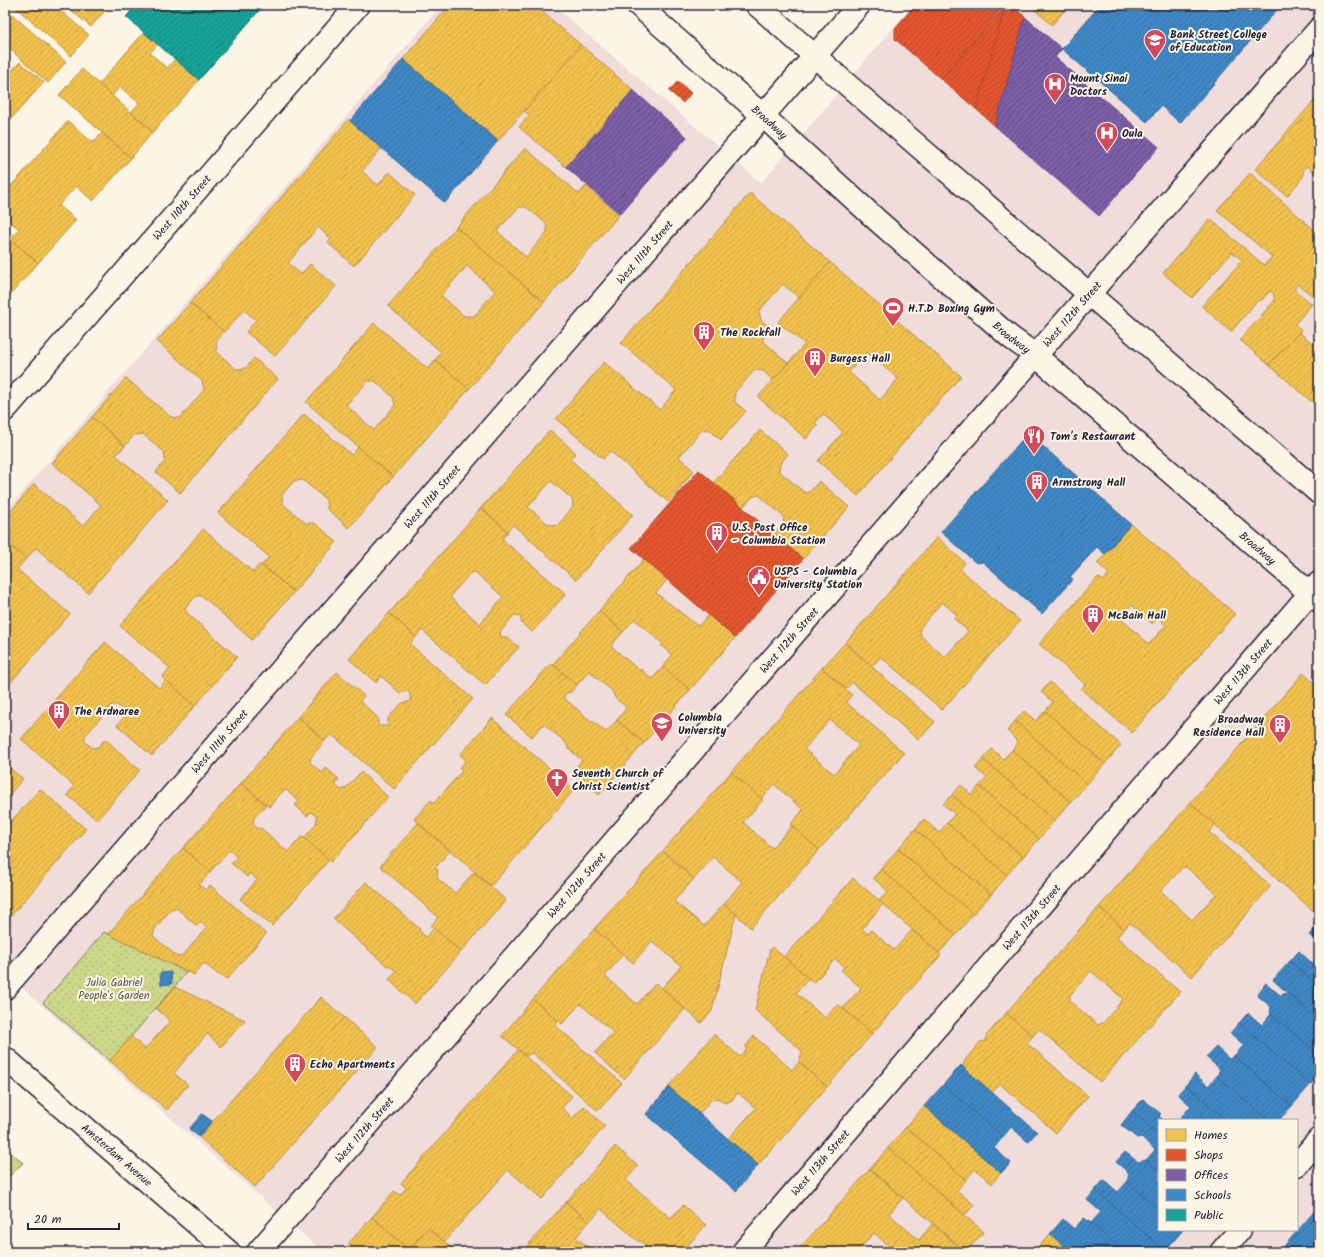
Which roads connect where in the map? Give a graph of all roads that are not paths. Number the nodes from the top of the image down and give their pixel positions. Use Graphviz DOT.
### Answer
graph roads {
  1 [pos="358,5"];
  2 [pos="638,5"];
  3 [pos="757,5"];
  4 [pos="860,5"];
  5 [pos="1319,29"];
  6 [pos="815,56"];
  7 [pos="763,116"];
  8 [pos="1089,293"];
  9 [pos="1035,355"];
  10 [pos="5,410"];
  11 [pos="1319,493"];
  12 [pos="1316,592"];
  13 [pos="5,988"];
  14 [pos="5,1058"];
  15 [pos="1319,1139"];
  16 [pos="1298,1164"];
  17 [pos="1239,1231"];
  18 [pos="229,1252"];
  19 [pos="258,1252"];
  20 [pos="743,1252"];
  21 [pos="1221,1252"];
  1 -- 10 [label="street, West 110th Street"];
  2 -- 7 [label="street, Broadway"];
  3 -- 6 [label="street"];
  4 -- 6 [label="street, West 111th Street"];
  5 -- 8 [label="street, West 112th Street"];
  6 -- 7 [label="street, West 111th Street"];
  6 -- 8 [label="street"];
  7 -- 9 [label="street, Broadway"];
  7 -- 13 [label="street, West 111th Street"];
  8 -- 9 [label="street, West 112th Street"];
  8 -- 11 [label="street"];
  9 -- 12 [label="street, Broadway"];
  9 -- 19 [label="street, West 112th Street"];
  12 -- 20 [label="street, West 113th Street"];
  14 -- 18 [label="street, Amsterdam Avenue"];
  15 -- 16 [label="street"];
  17 -- 21 [label="street"];
}
